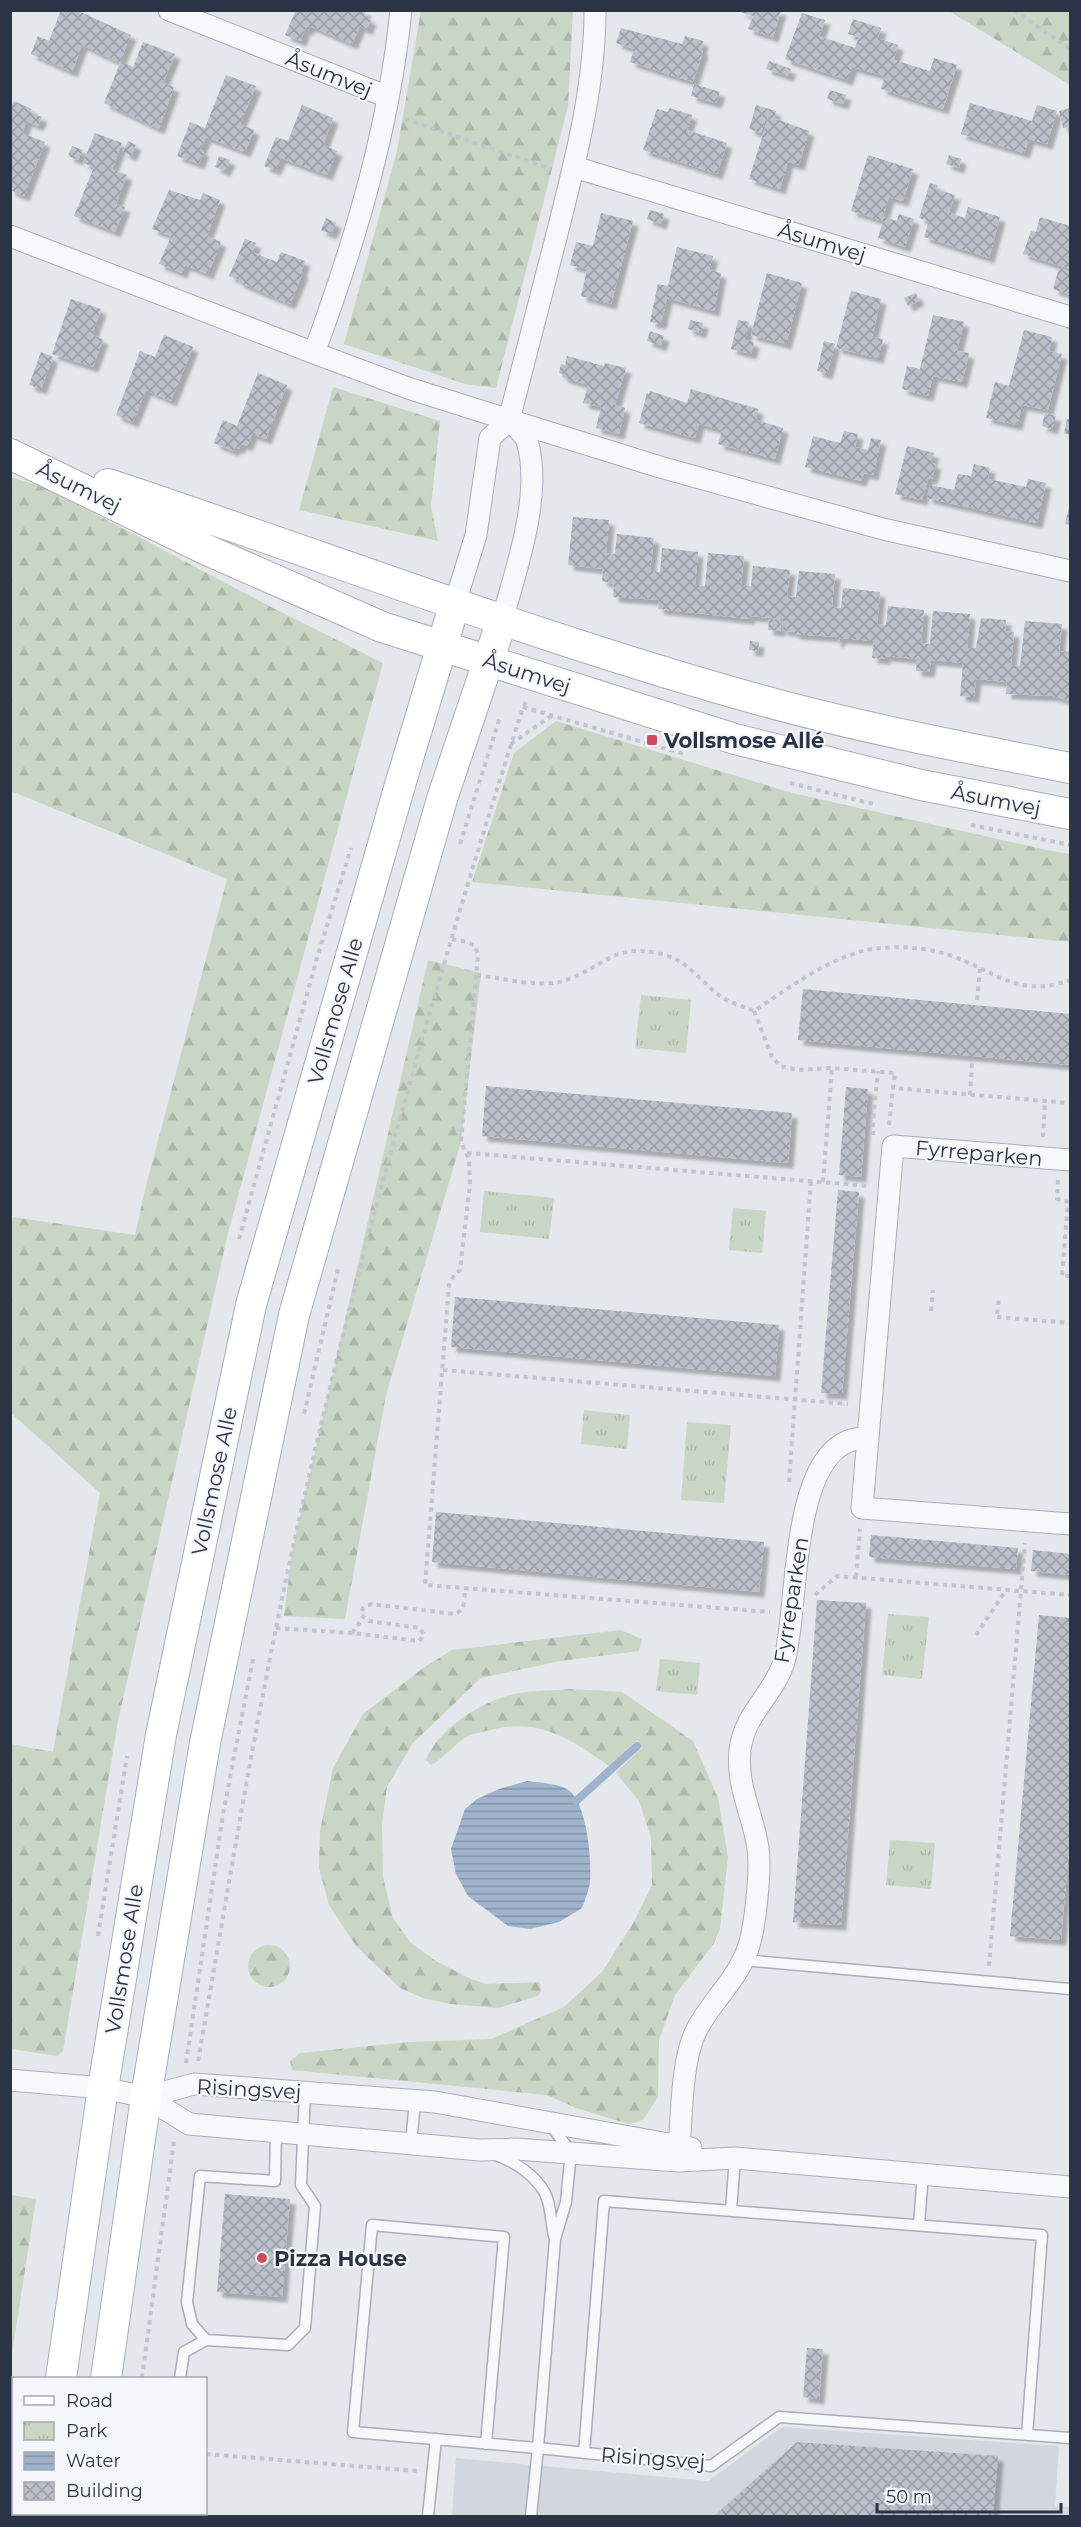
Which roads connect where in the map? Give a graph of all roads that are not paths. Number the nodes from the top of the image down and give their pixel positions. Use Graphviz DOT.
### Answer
graph roads {
  1 [pos="169,10"];
  2 [pos="401,10"];
  3 [pos="595,10"];
  4 [pos="387,105"];
  5 [pos="573,171"];
  6 [pos="10,236"];
  7 [pos="1071,317"];
  8 [pos="314,353"];
  9 [pos="509,420"];
  10 [pos="10,453"];
  11 [pos="1071,571"];
  12 [pos="455,603"];
  13 [pos="502,620"];
  14 [pos="442,647"];
  15 [pos="488,661"];
  16 [pos="1071,768"];
  17 [pos="1071,814"];
  18 [pos="1065,1160"];
  19 [pos="868,1438"];
  20 [pos="1071,1524"];
  21 [pos="743,1960"];
  22 [pos="1071,1989"];
  23 [pos="10,2080"];
  24 [pos="103,2088"];
  25 [pos="305,2092"];
  26 [pos="146,2097"];
  27 [pos="414,2101"];
  28 [pos="549,2123"];
  29 [pos="276,2131"];
  30 [pos="303,2134"];
  31 [pos="411,2144"];
  32 [pos="480,2150"];
  33 [pos="571,2152"];
  34 [pos="678,2153"];
  35 [pos="735,2158"];
  36 [pos="923,2173"];
  37 [pos="1071,2187"];
  38 [pos="730,2210"];
  39 [pos="919,2225"];
  40 [pos="555,2239"];
  41 [pos="206,2340"];
  42 [pos="61,2377"];
  43 [pos="106,2377"];
  44 [pos="180,2377"];
  45 [pos="1027,2435"];
  46 [pos="1071,2438"];
  47 [pos="436,2439"];
  48 [pos="486,2444"];
  49 [pos="538,2448"];
  50 [pos="584,2453"];
  51 [pos="428,2517"];
  52 [pos="531,2517"];
  1 -- 4 [label="street, Åsumvej"];
  2 -- 4 [label="street, Åsumvej"];
  3 -- 5 [label="street"];
  4 -- 8 [label="street, Åsumvej"];
  5 -- 7 [label="street, Åsumvej"];
  5 -- 9 [label="street"];
  6 -- 8 [label="street"];
  8 -- 9 [label="street"];
  9 -- 11 [label="street"];
  9 -- 12 [label="street"];
  9 -- 13 [label="street, Åsumvej"];
  10 -- 12 [label="street, Åsumvej"];
  10 -- 14 [label="street, Åsumvej"];
  12 -- 13 [label="street, Åsumvej"];
  12 -- 14 [label="street, Vollsmose Alle"];
  13 -- 15 [label="street, Vollsmose Alle"];
  13 -- 16 [label="street, Åsumvej"];
  14 -- 15 [label="street, Åsumvej"];
  14 -- 24 [label="street, Vollsmose Alle"];
  15 -- 17 [label="street, Åsumvej"];
  15 -- 26 [label="street, Vollsmose Alle"];
  18 -- 19 [label="street, Fyrreparken"];
  19 -- 20 [label="street, Fyrreparken"];
  19 -- 21 [label="street, Fyrreparken"];
  21 -- 22 [label="lane"];
  21 -- 34 [label="street, Fyrreparken"];
  23 -- 24 [label="street"];
  24 -- 26 [label="street"];
  24 -- 42 [label="street, Vollsmose Alle"];
  25 -- 26 [label="street, Risingsvej"];
  25 -- 27 [label="street, Risingsvej"];
  25 -- 30 [label="lane"];
  26 -- 29 [label="street, Risingsvej"];
  26 -- 43 [label="street, Vollsmose Alle"];
  27 -- 28 [label="street, Risingsvej"];
  27 -- 31 [label="lane"];
  28 -- 33 [label="lane"];
  28 -- 34 [label="street, Risingsvej"];
  29 -- 30 [label="street, Risingsvej"];
  29 -- 41 [label="lane"];
  30 -- 31 [label="street, Risingsvej"];
  30 -- 41 [label="lane"];
  31 -- 32 [label="street, Risingsvej"];
  32 -- 33 [label="street, Risingsvej"];
  32 -- 40 [label="lane, Risingsvej"];
  33 -- 34 [label="street, Risingsvej"];
  33 -- 40 [label="lane, Risingsvej"];
  34 -- 35 [label="street, Risingsvej"];
  35 -- 36 [label="street, Risingsvej"];
  35 -- 38 [label="lane"];
  36 -- 37 [label="street, Risingsvej"];
  36 -- 39 [label="lane"];
  38 -- 39 [label="lane"];
  38 -- 50 [label="lane"];
  39 -- 45 [label="lane"];
  40 -- 49 [label="lane, Risingsvej"];
  41 -- 44 [label="lane"];
  45 -- 46 [label="lane, Risingsvej"];
  45 -- 50 [label="lane, Risingsvej"];
  47 -- 48 [label="lane"];
  47 -- 48 [label="lane"];
  47 -- 51 [label="lane"];
  48 -- 49 [label="lane"];
  49 -- 50 [label="lane, Risingsvej"];
  49 -- 52 [label="lane"];
}
